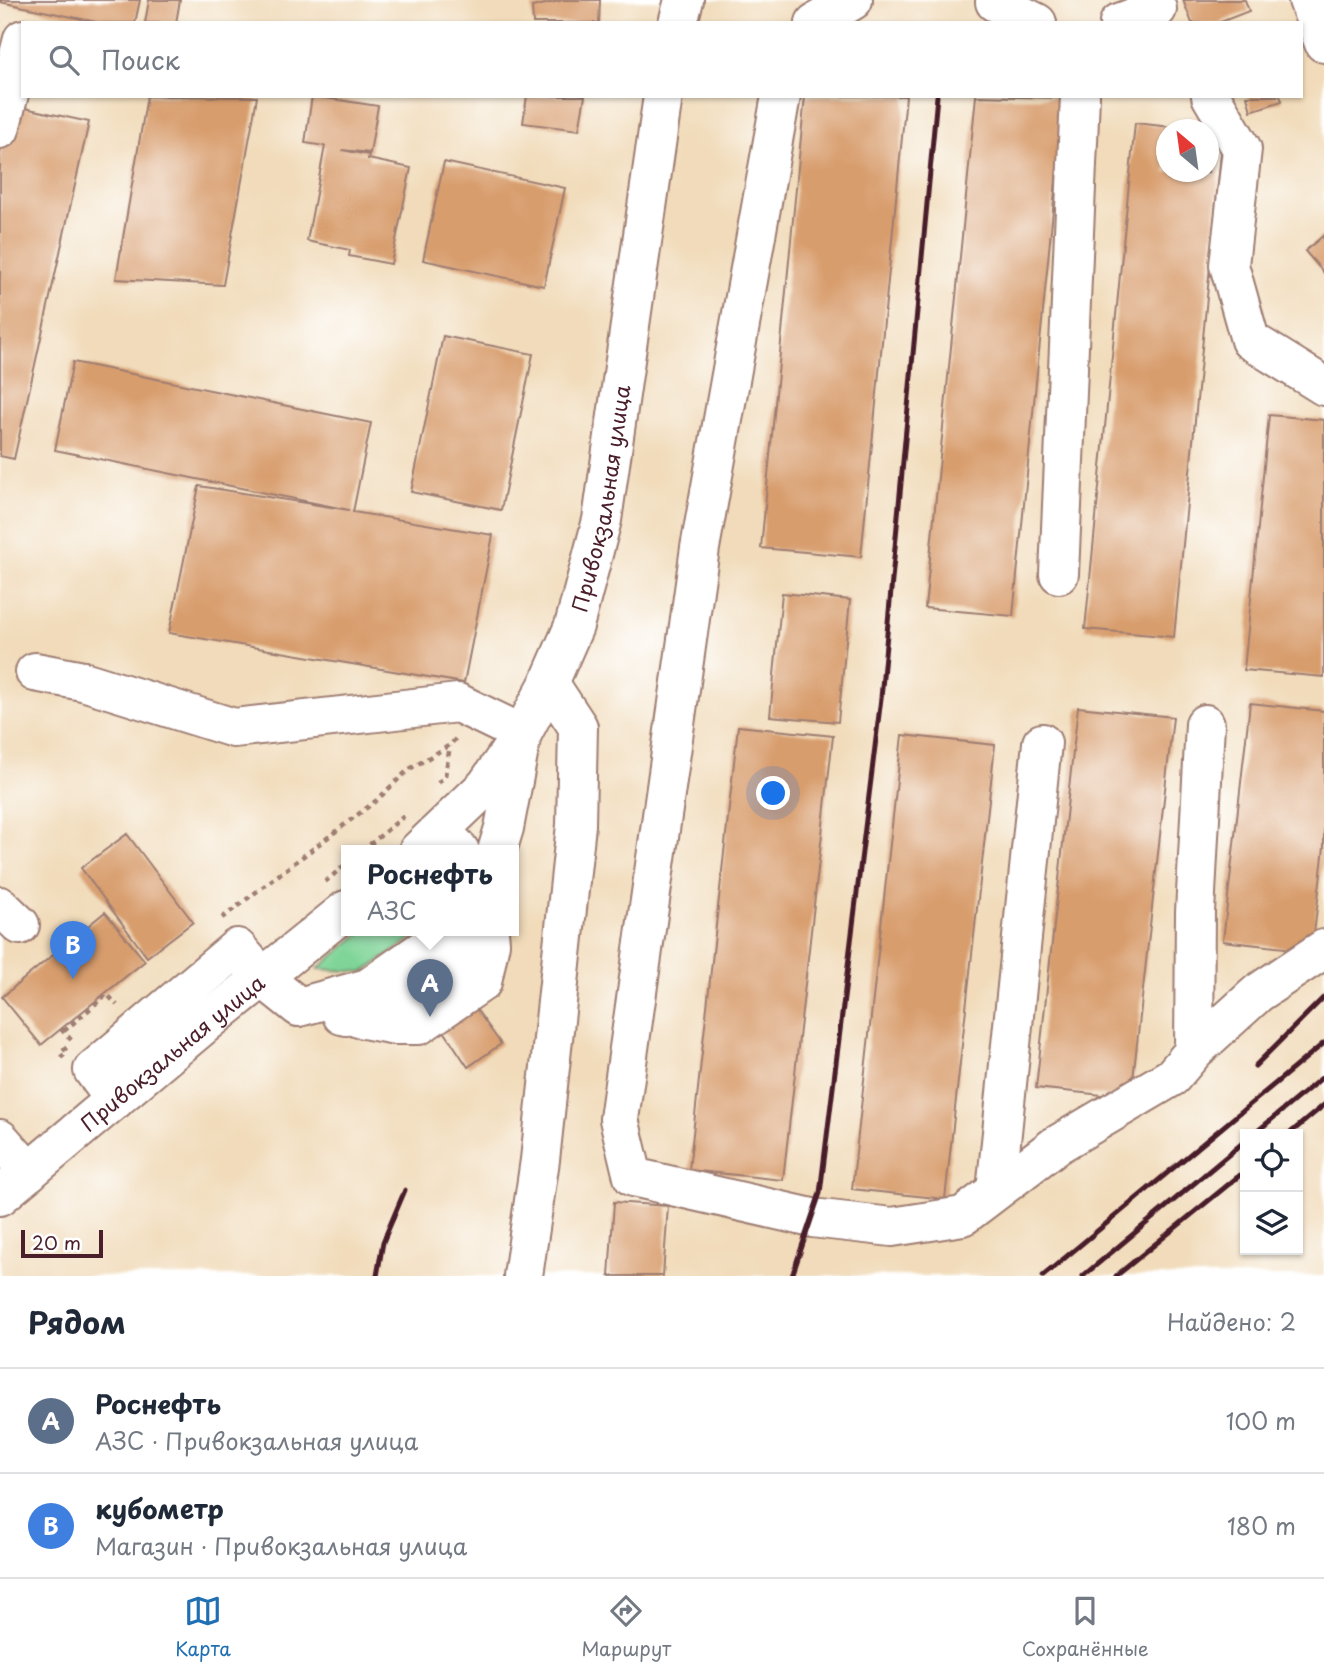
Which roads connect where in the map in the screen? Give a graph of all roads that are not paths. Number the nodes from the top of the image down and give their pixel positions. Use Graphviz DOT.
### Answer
graph roads {
  1 [pos="684,0"];
  2 [pos="853,0"];
  3 [pos="1308,0"];
  4 [pos="985,1"];
  5 [pos="1158,11"];
  6 [pos="679,21"];
  7 [pos="818,21"];
  8 [pos="1032,21"];
  9 [pos="1126,21"];
  10 [pos="0,36"];
  11 [pos="21,39"];
  12 [pos="1324,43"];
  13 [pos="21,47"];
  14 [pos="663,98"];
  15 [pos="781,98"];
  16 [pos="1080,98"];
  17 [pos="1212,98"];
  18 [pos="0,130"];
  19 [pos="1324,386"];
  20 [pos="1059,574"];
  21 [pos="35,672"];
  22 [pos="549,683"];
  23 [pos="1205,724"];
  24 [pos="522,734"];
  25 [pos="1042,743"];
  26 [pos="430,838"];
  27 [pos="499,845"];
  28 [pos="341,915"];
  29 [pos="442,936"];
  30 [pos="469,936"];
  31 [pos="489,936"];
  32 [pos="1324,949"];
  33 [pos="264,979"];
  34 [pos="437,994"];
  35 [pos="299,1007"];
  36 [pos="1194,1051"];
  37 [pos="0,1139"];
  38 [pos="29,1172"];
  39 [pos="996,1191"];
  40 [pos="0,1196"];
  41 [pos="523,1276"];
  1 -- 6 [label="main road"];
  2 -- 7 [label="main road"];
  3 -- 12 [label="main road"];
  4 -- 8 [label="main road"];
  5 -- 9 [label="main road"];
  10 -- 11 [label="main road"];
  13 -- 18 [label="main road"];
  14 -- 22 [label="main road, Привокзальная улица"];
  15 -- 39 [label="main road"];
  16 -- 20 [label="main road"];
  17 -- 19 [label="main road"];
  21 -- 24 [label="main road"];
  22 -- 24 [label="main road, Привокзальная улица"];
  22 -- 41 [label="main road"];
  23 -- 36 [label="main road"];
  24 -- 26 [label="main road, Привокзальная улица"];
  24 -- 27 [label="main road"];
  25 -- 39 [label="main road"];
  28 -- 33 [label="main road, Привокзальная улица"];
  29 -- 35 [label="main road"];
  30 -- 34 [label="main road"];
  31 -- 34 [label="main road"];
  32 -- 36 [label="main road"];
  33 -- 35 [label="main road"];
  33 -- 38 [label="main road, Привокзальная улица"];
  34 -- 35 [label="main road"];
  36 -- 39 [label="main road"];
  37 -- 38 [label="main road"];
  38 -- 40 [label="main road, Привокзальная улица"];
}
